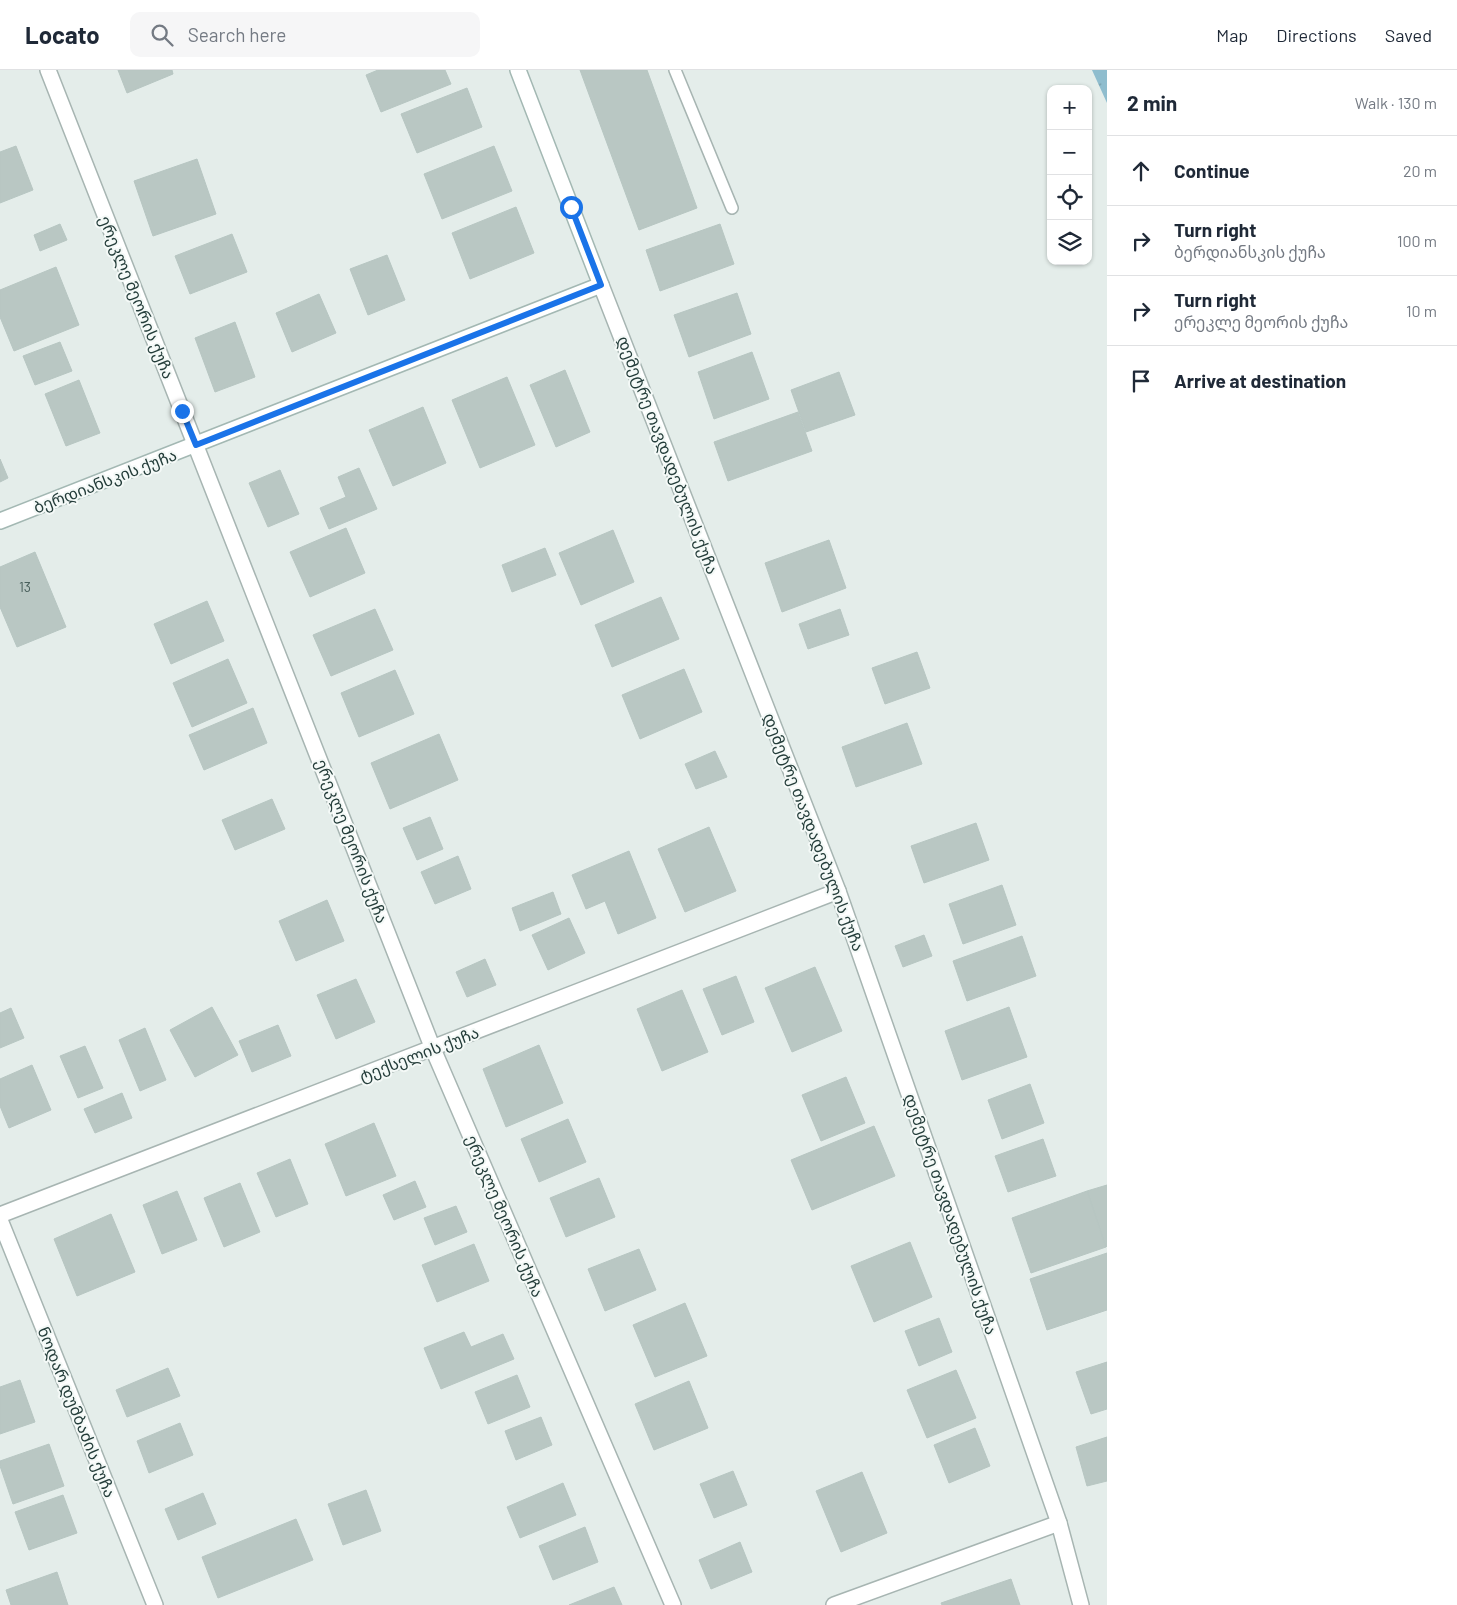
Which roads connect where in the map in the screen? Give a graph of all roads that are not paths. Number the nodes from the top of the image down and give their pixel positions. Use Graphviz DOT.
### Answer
graph roads {
  1 [pos="48,70"];
  2 [pos="518,70"];
  3 [pos="675,70"];
  4 [pos="732,208"];
  5 [pos="601,285"];
  6 [pos="196,445"];
  7 [pos="0,521"];
  8 [pos="838,891"];
  9 [pos="433,1049"];
  10 [pos="0,1215"];
  11 [pos="0,1220"];
  12 [pos="1059,1523"];
  13 [pos="155,1605"];
  14 [pos="672,1605"];
  15 [pos="834,1605"];
  16 [pos="1081,1605"];
  1 -- 6 [label="street, ერეკლე მეორის ქუჩა"];
  2 -- 5 [label="street, დემეტრე თავდადებულის ქუჩა"];
  3 -- 4 [label="lane"];
  5 -- 6 [label="street, ბერდიანსკის ქუჩა"];
  5 -- 8 [label="street, დემეტრე თავდადებულის ქუჩა"];
  6 -- 7 [label="street, ბერდიანსკის ქუჩა"];
  6 -- 9 [label="street, ერეკლე მეორის ქუჩა"];
  8 -- 9 [label="street, ტექსელის ქუჩა"];
  8 -- 12 [label="street, დემეტრე თავდადებულის ქუჩა"];
  9 -- 10 [label="street, ტექსელის ქუჩა"];
  9 -- 14 [label="street, ერეკლე მეორის ქუჩა"];
  11 -- 13 [label="street, ნოდარ დუმბაძის ქუჩა"];
  12 -- 15 [label="street"];
  12 -- 16 [label="street, დემეტრე თავდადებულის ქუჩა"];
}
